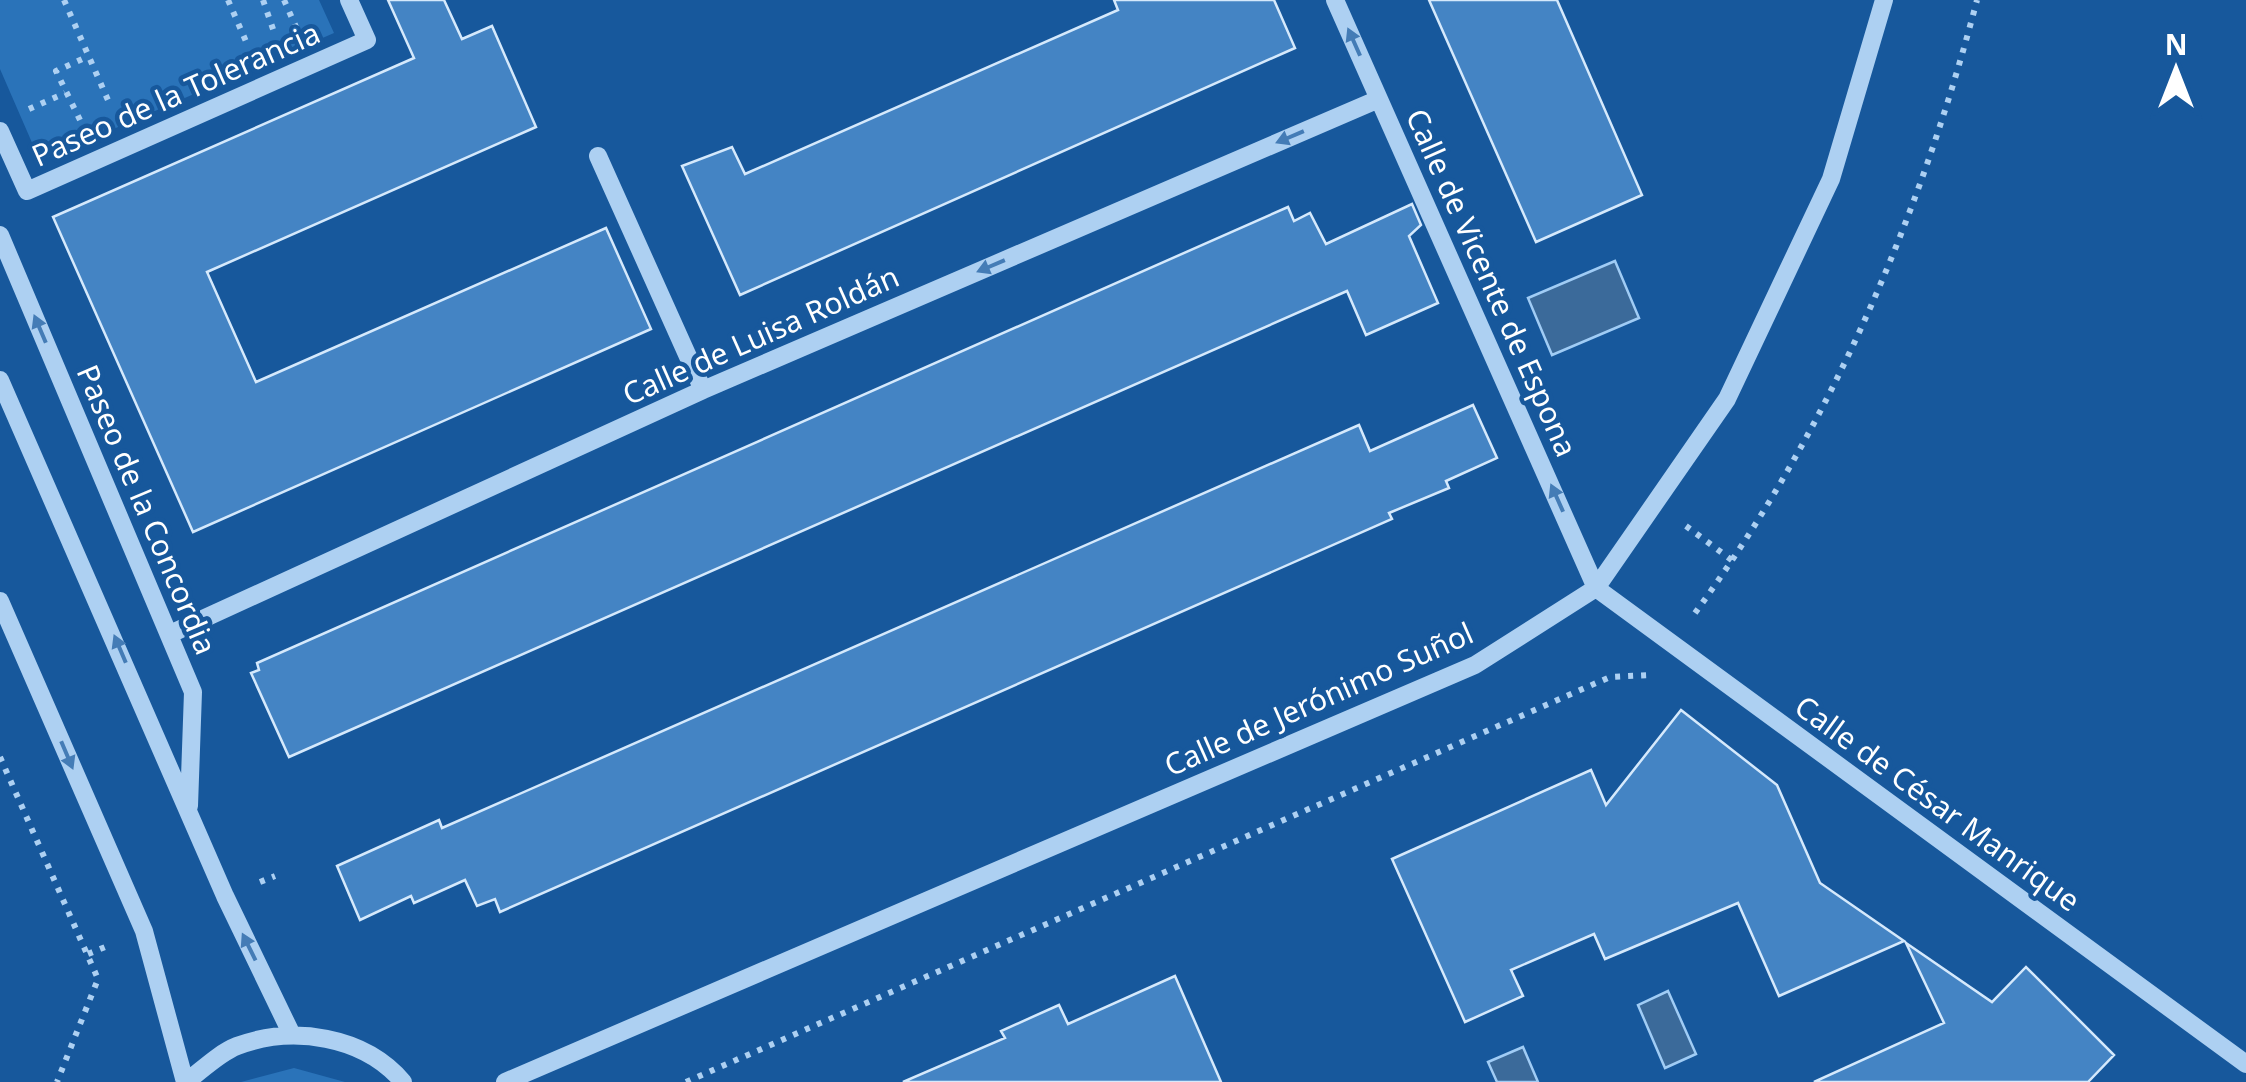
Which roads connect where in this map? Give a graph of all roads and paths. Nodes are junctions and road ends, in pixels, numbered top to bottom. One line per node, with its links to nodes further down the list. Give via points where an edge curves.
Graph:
1 (64, 0): 9 (path)
2 (228, 0): 7 (path)
3 (263, 0): 7 (path, via 278,34)
4 (349, 0): 13 (street, Paseo de la Tolerancia, via 367,40 28,191)
5 (1335, 0): 11 (street, Calle de Vicente de Espona, one-way to 5)
6 (1884, 0): 18 (street, Calle de Jerónimo Suñol, via 1830,180 1728,399)
7 (248, 46): 8 (path)
8 (231, 54)
9 (89, 56): 12 (path); 12 (path, via 56,71 65,93 78,121)
10 (128, 99): 12 (path)
11 (1379, 99): 17 (street, Calle de Luisa Roldán, one-way to 17); 18 (street, Calle de Vicente de Espona, one-way to 11)
12 (111, 107)
13 (0, 131)
14 (598, 156): 17 (street)
15 (0, 235): 20 (street, Paseo de la Concordia, one-way to 15)
16 (0, 380): 22 (street, Paseo de la Concordia, one-way to 16)
17 (702, 390): 20 (street, Calle de Luisa Roldán)
18 (1596, 588): 24 (street, Calle de César Manrique); 28 (street, Calle de Jerónimo Suñol, via 1475,665)
19 (0, 601): 26 (street, one-way to 26, via 144,931)
20 (170, 634): 22 (street, Paseo de la Concordia, via 193,692)
21 (0, 758): 25 (path, via 98,979)
22 (189, 816): 23 (street, Paseo de la Concordia, one-way to 22)
23 (292, 1034): 26 (street, via 235,1046); 27 (street, via 344,1042 388,1065)
24 (2246, 1064)
25 (58, 1082)
26 (185, 1082)
27 (402, 1082)
28 (505, 1082)

